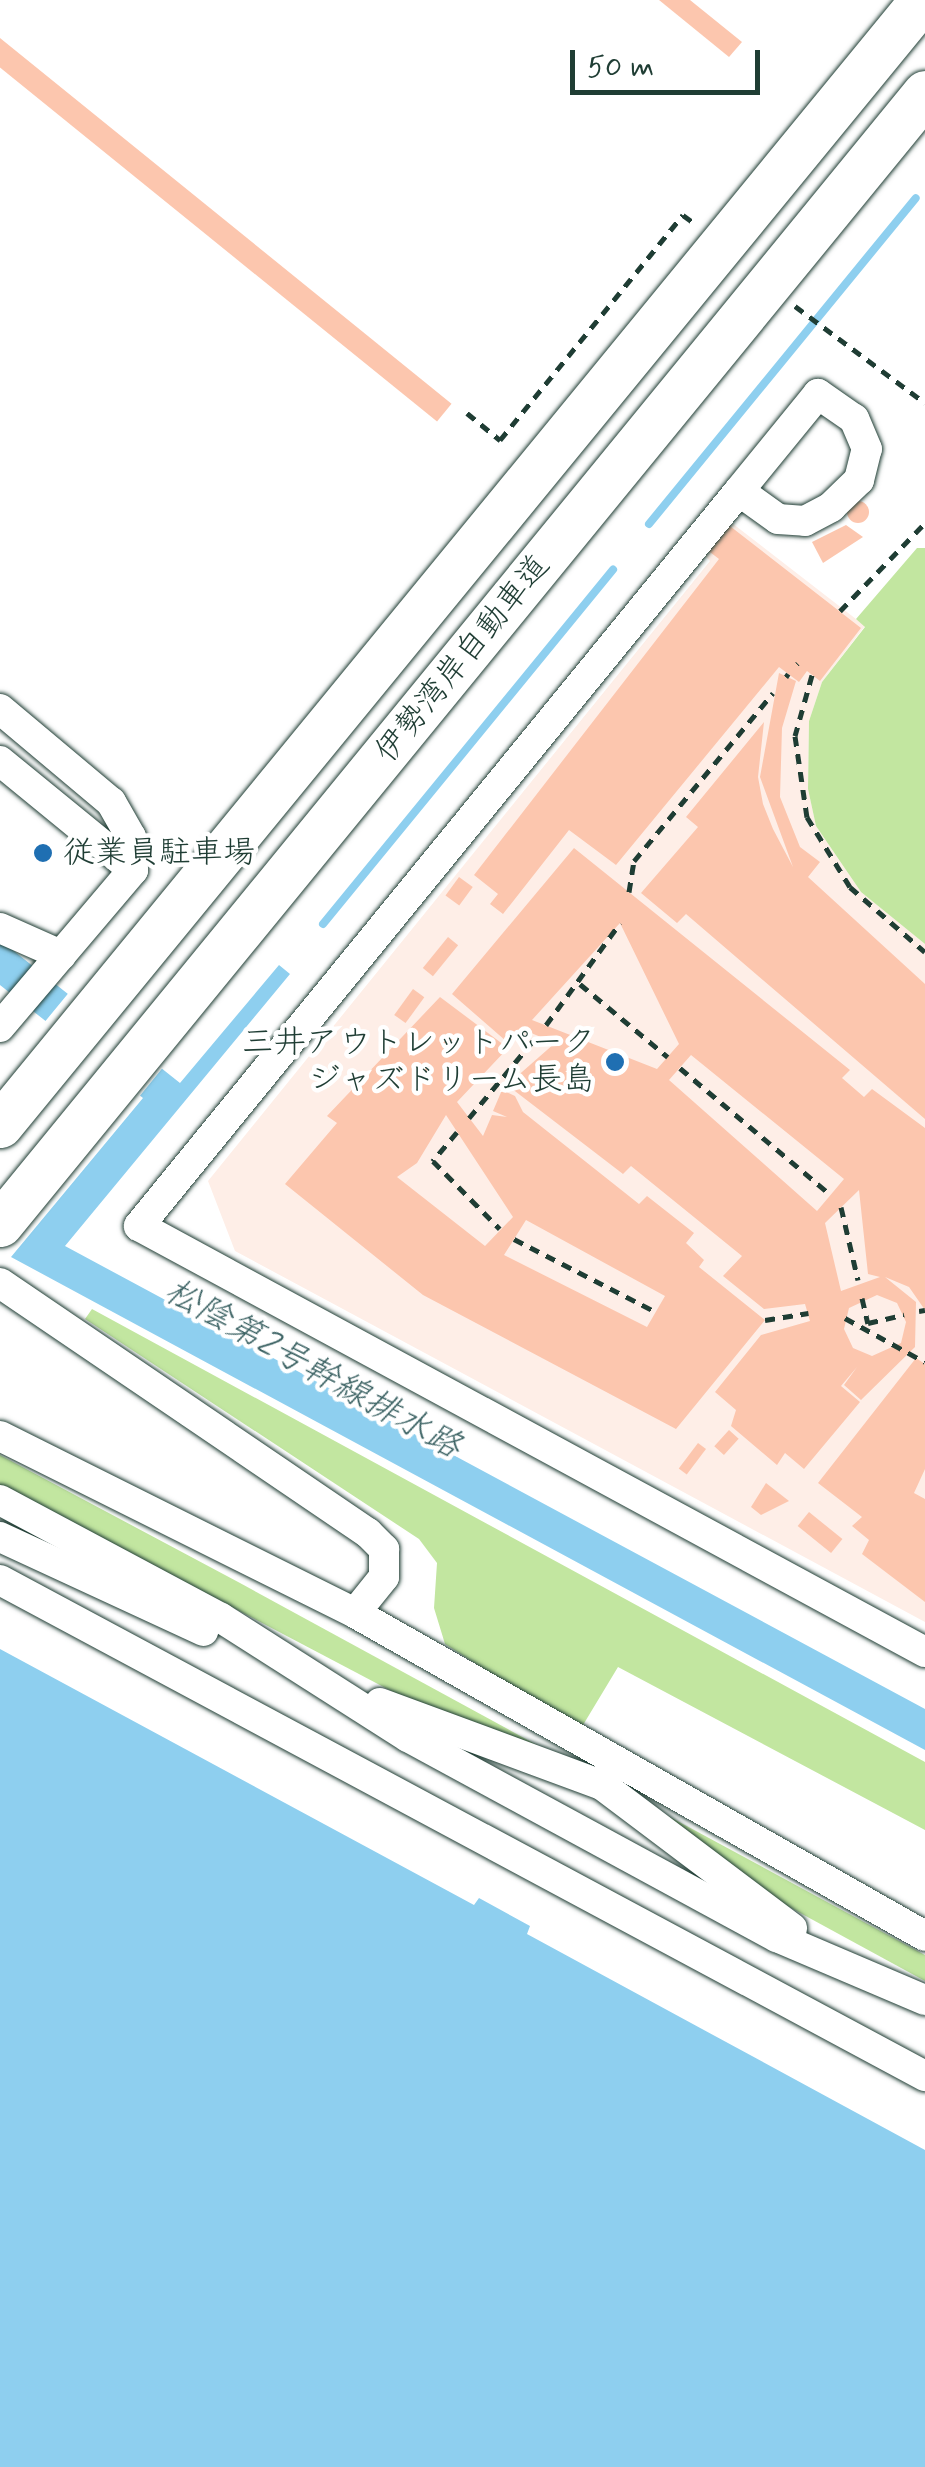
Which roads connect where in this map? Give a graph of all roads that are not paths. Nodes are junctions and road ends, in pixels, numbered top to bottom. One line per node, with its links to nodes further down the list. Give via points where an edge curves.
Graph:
1 (896, 0): 4 (highway, bridge)
2 (922, 0): 4 (highway, 伊勢湾岸自動車道, bridge)
3 (925, 93): 13 (highway, 伊勢湾岸自動車道, bridge)
4 (700, 272): 12 (highway, 伊勢湾岸自動車道, bridge)
5 (739, 491): 20 (street, via 139,1226)
6 (0, 710): 8 (street, via 111,802 131,836)
7 (0, 760): 8 (street)
8 (134, 870): 10 (street)
9 (0, 928): 10 (street)
10 (56, 961): 11 (street)
11 (8, 1018)
12 (0, 1124)
13 (0, 1224)
14 (0, 1283): 19 (street, via 368,1533 384,1549 384,1577)
15 (0, 1436): 19 (street)
16 (0, 1500): 21 (street)
17 (0, 1536): 21 (street)
18 (0, 1580): 27 (street)
19 (356, 1613): 22 (street)
20 (925, 1652)
21 (307, 1673): 22 (street); 24 (street, via 408,1737)
22 (608, 1774): 23 (street); 24 (street)
23 (925, 1936)
24 (840, 1963): 25 (street); 26 (street)
25 (925, 2000)
26 (925, 2022)
27 (925, 2076)

